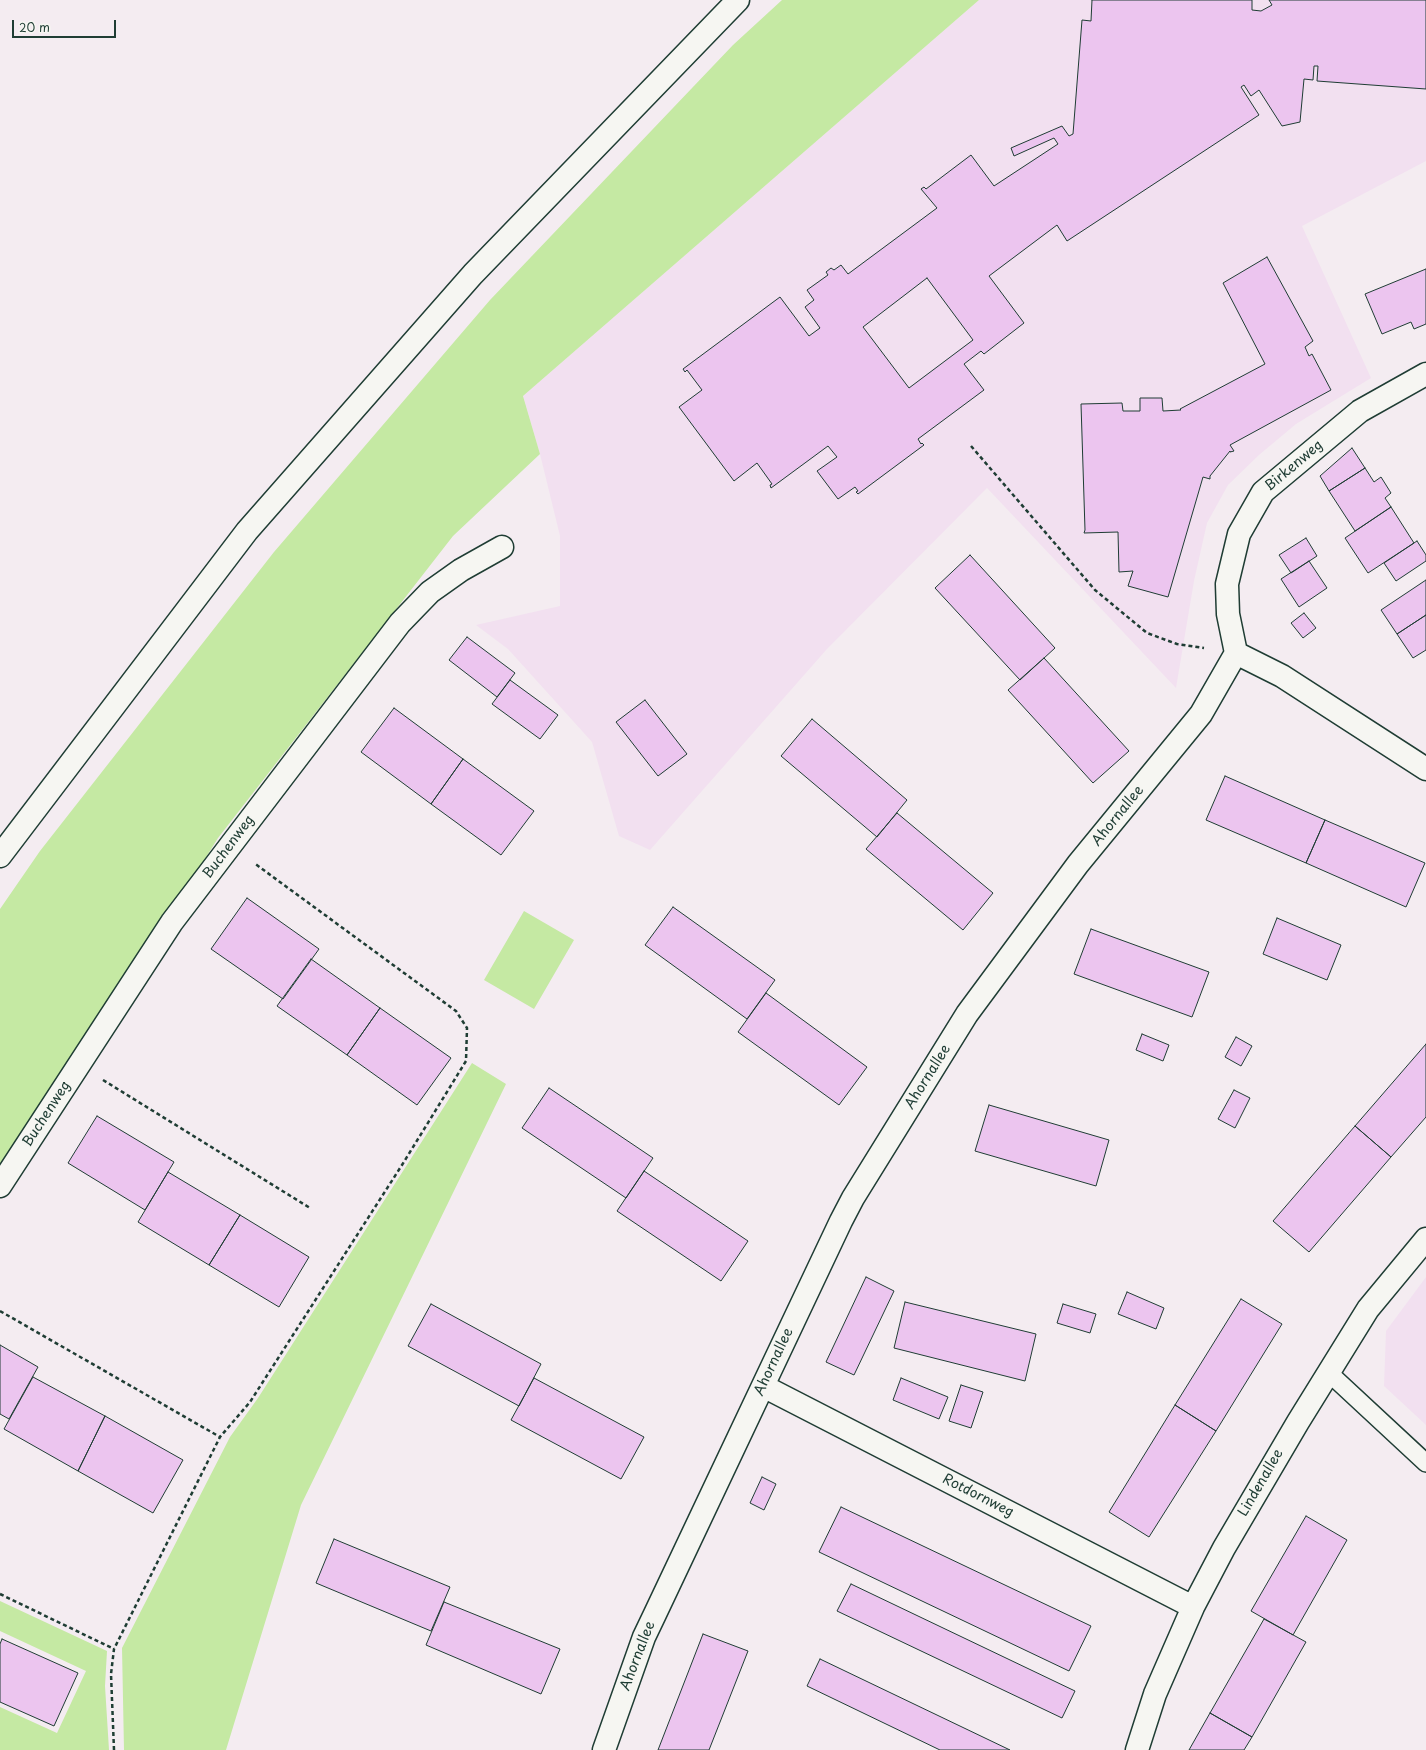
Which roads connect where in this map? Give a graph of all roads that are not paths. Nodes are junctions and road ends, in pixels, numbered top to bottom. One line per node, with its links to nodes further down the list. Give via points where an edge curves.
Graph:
1 (738, 0): 6 (street, via 473,274 247,531)
2 (1426, 374): 4 (street, Birkenweg, via 1360,411 1263,492 1239,534 1227,584 1228,614)
3 (502, 547): 7 (street, Buchenweg, via 461,570 430,592 400,623 172,922)
4 (1236, 653): 5 (street, via 1282,676); 10 (street, Ahornallee, via 1201,714 1078,864 967,1014 841,1221)
5 (1426, 769)
6 (0, 856)
7 (0, 1186)
8 (1426, 1239): 9 (street, Lindenallee, via 1368,1309)
9 (1328, 1372): 11 (lane); 12 (street, Lindenallee, via 1224,1548)
10 (763, 1386): 12 (street, Rotdornweg); 13 (street, Ahornallee, via 644,1637)
11 (1426, 1463)
12 (1194, 1607): 14 (street, Lindenallee, via 1155,1694)
13 (604, 1750)
14 (1136, 1750)

